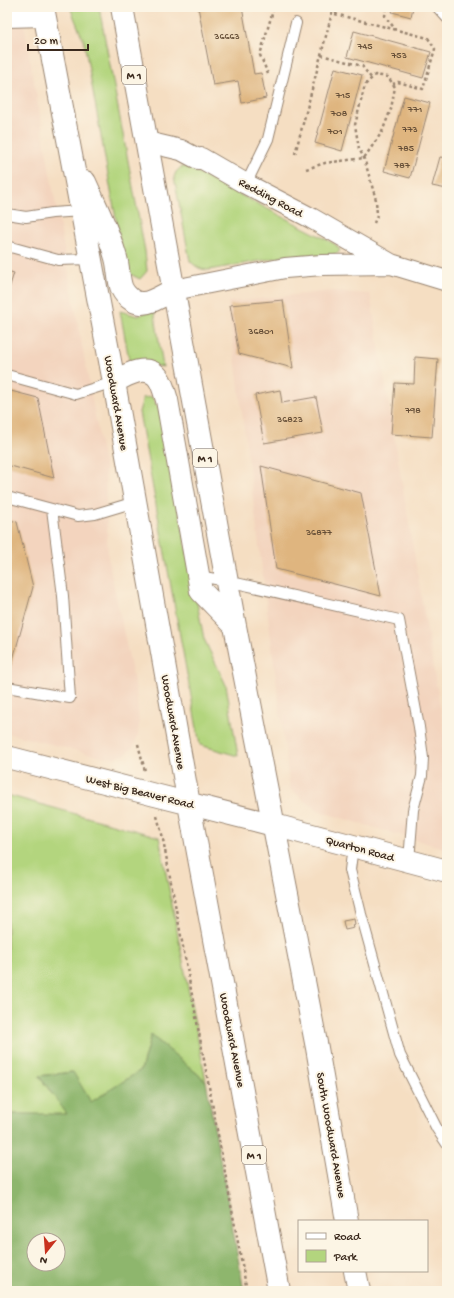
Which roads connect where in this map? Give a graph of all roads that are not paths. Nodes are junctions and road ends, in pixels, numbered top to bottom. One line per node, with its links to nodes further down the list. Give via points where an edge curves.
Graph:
1 (122, 7): 7 (main road, M 1)
2 (437, 7): 5 (lane)
3 (44, 12): 4 (street); 8 (main road, M 1)
4 (7, 17)
5 (447, 18)
6 (296, 23): 9 (lane, via 268,139)
7 (147, 142): 9 (street, Redding Road, via 182,150 198,159 201,158); 16 (main road, M 1)
8 (71, 152): 10 (main road, Woodward Avenue / M 1); 16 (main road, via 108,233 117,260 122,288 129,297 141,304 152,302)
9 (246, 184): 14 (street, Redding Road, via 312,218)
10 (82, 211): 11 (lane, via 26,217); 13 (main road, Woodward Avenue / M 1)
11 (7, 214)
12 (7, 246): 13 (lane, via 58,260)
13 (91, 259): 18 (main road, Woodward Avenue / M 1)
14 (391, 264): 15 (street, Redding Road); 16 (street, Redding Road, via 285,268)
15 (447, 281)
16 (174, 290): 23 (main road, M 1)
17 (7, 376): 18 (lane, via 76,394)
18 (114, 382): 20 (main road, Woodward Avenue / M 1); 22 (main road, via 134,372 145,371 159,379 167,400)
19 (7, 497): 21 (lane)
20 (135, 502): 21 (lane, via 78,516); 27 (main road, Woodward Avenue / M 1)
21 (52, 509): 25 (lane, via 63,596 70,698)
22 (198, 576): 23 (lane); 24 (main road, via 201,591)
23 (227, 581): 24 (main road, M 1); 30 (lane, via 400,620 424,758 413,810)
24 (235, 626): 28 (main road, M 1)
25 (7, 687)
26 (7, 757): 27 (main road, West Big Beaver Road)
27 (189, 804): 28 (main road, West Big Beaver Road); 35 (main road, Woodward Avenue / M 1)
28 (274, 825): 29 (main road, Quarton Road); 33 (main road, South Woodward Avenue / M 1)
29 (353, 846): 30 (main road, Quarton Road); 32 (lane, via 350,870 400,1055 436,1129)
30 (409, 861): 31 (main road, Quarton Road)
31 (447, 871)
32 (447, 1144)
33 (347, 1220)
34 (356, 1272): 36 (main road)
35 (280, 1291)
36 (359, 1291)

